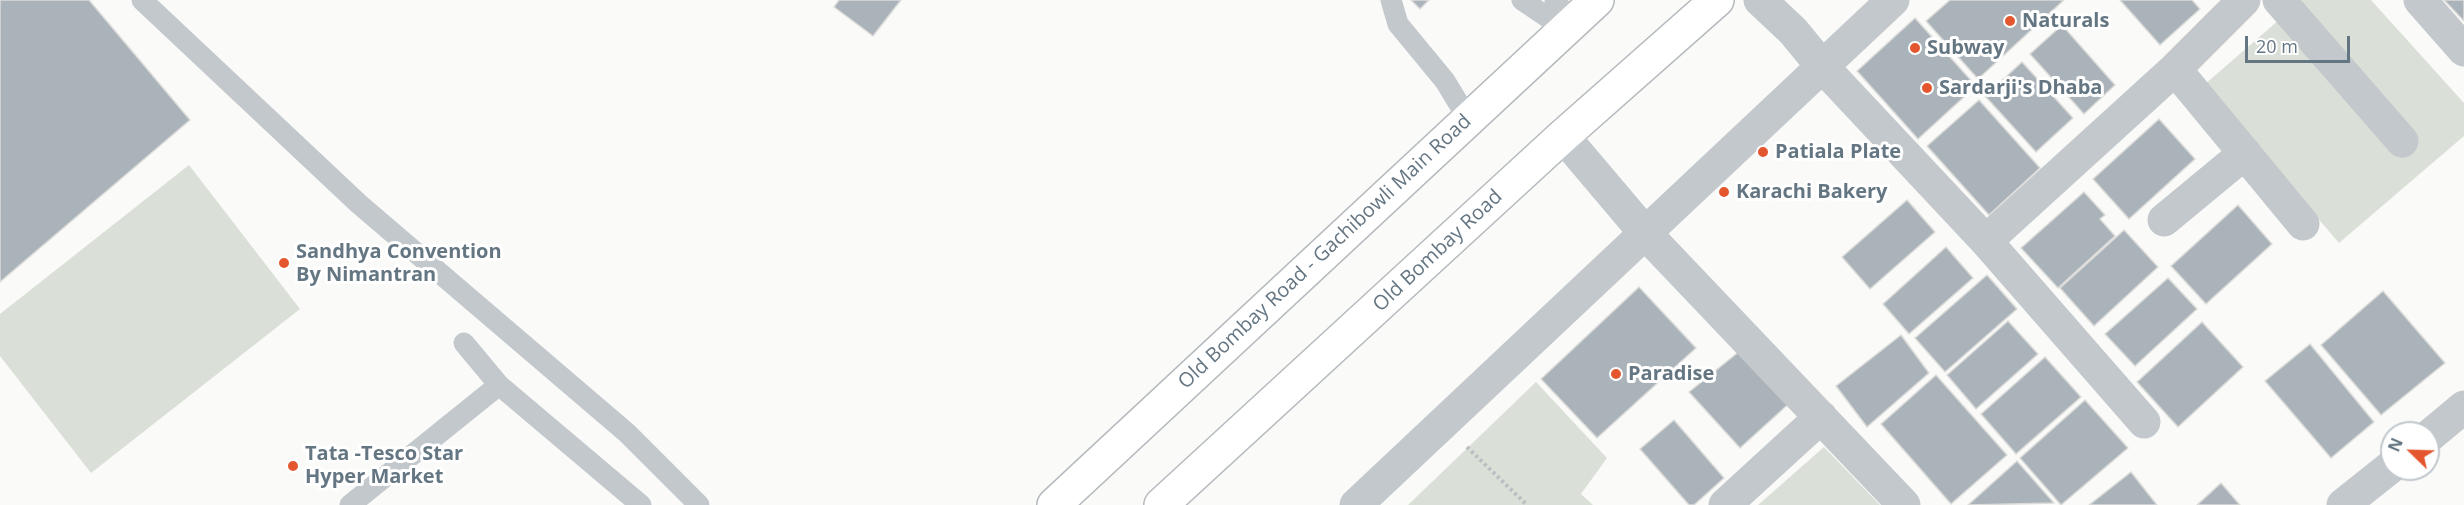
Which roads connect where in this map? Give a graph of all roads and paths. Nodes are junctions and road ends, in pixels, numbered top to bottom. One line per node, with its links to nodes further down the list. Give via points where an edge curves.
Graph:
1 (142, 0): 33 (lane, via 359,204 627,433)
2 (1391, 0): 15 (lane, via 1398,24 1445,81)
3 (1522, 0): 11 (lane)
4 (1598, 0): 11 (main road, Old Bombay Road - Gachibowli Main Road)
5 (1717, 0): 16 (main road, Old Bombay Road)
6 (1760, 0): 13 (street)
7 (1893, 0): 13 (street)
8 (2244, 0): 14 (street)
9 (2279, 0): 17 (street)
10 (2420, 0): 12 (street)
11 (1564, 17): 15 (main road, Old Bombay Road - Gachibowli Main Road)
12 (2464, 50)
13 (1821, 65): 21 (street); 22 (street)
14 (2175, 69): 18 (street); 22 (street)
15 (1468, 118): 34 (main road, Old Bombay Road - Gachibowli Main Road)
16 (1563, 136): 21 (street); 35 (main road, Old Bombay Road)
17 (2402, 141)
18 (2245, 153): 19 (street); 20 (street)
19 (2164, 220)
20 (2303, 224)
21 (1646, 234): 26 (street); 28 (street)
22 (1986, 241): 27 (street)
23 (464, 343): 24 (lane)
24 (500, 385): 31 (lane); 32 (lane)
25 (2464, 407): 29 (street)
26 (1821, 417): 38 (street); 39 (street)
27 (2144, 422)
28 (1443, 423): 36 (street); 37 (path)
29 (2440, 426)
30 (2380, 476): 40 (street)
31 (350, 505)
32 (641, 505)
33 (699, 505)
34 (1054, 505)
35 (1161, 505)
36 (1356, 505)
37 (1527, 505)
38 (1725, 505)
39 (1904, 505)
40 (2343, 505)

